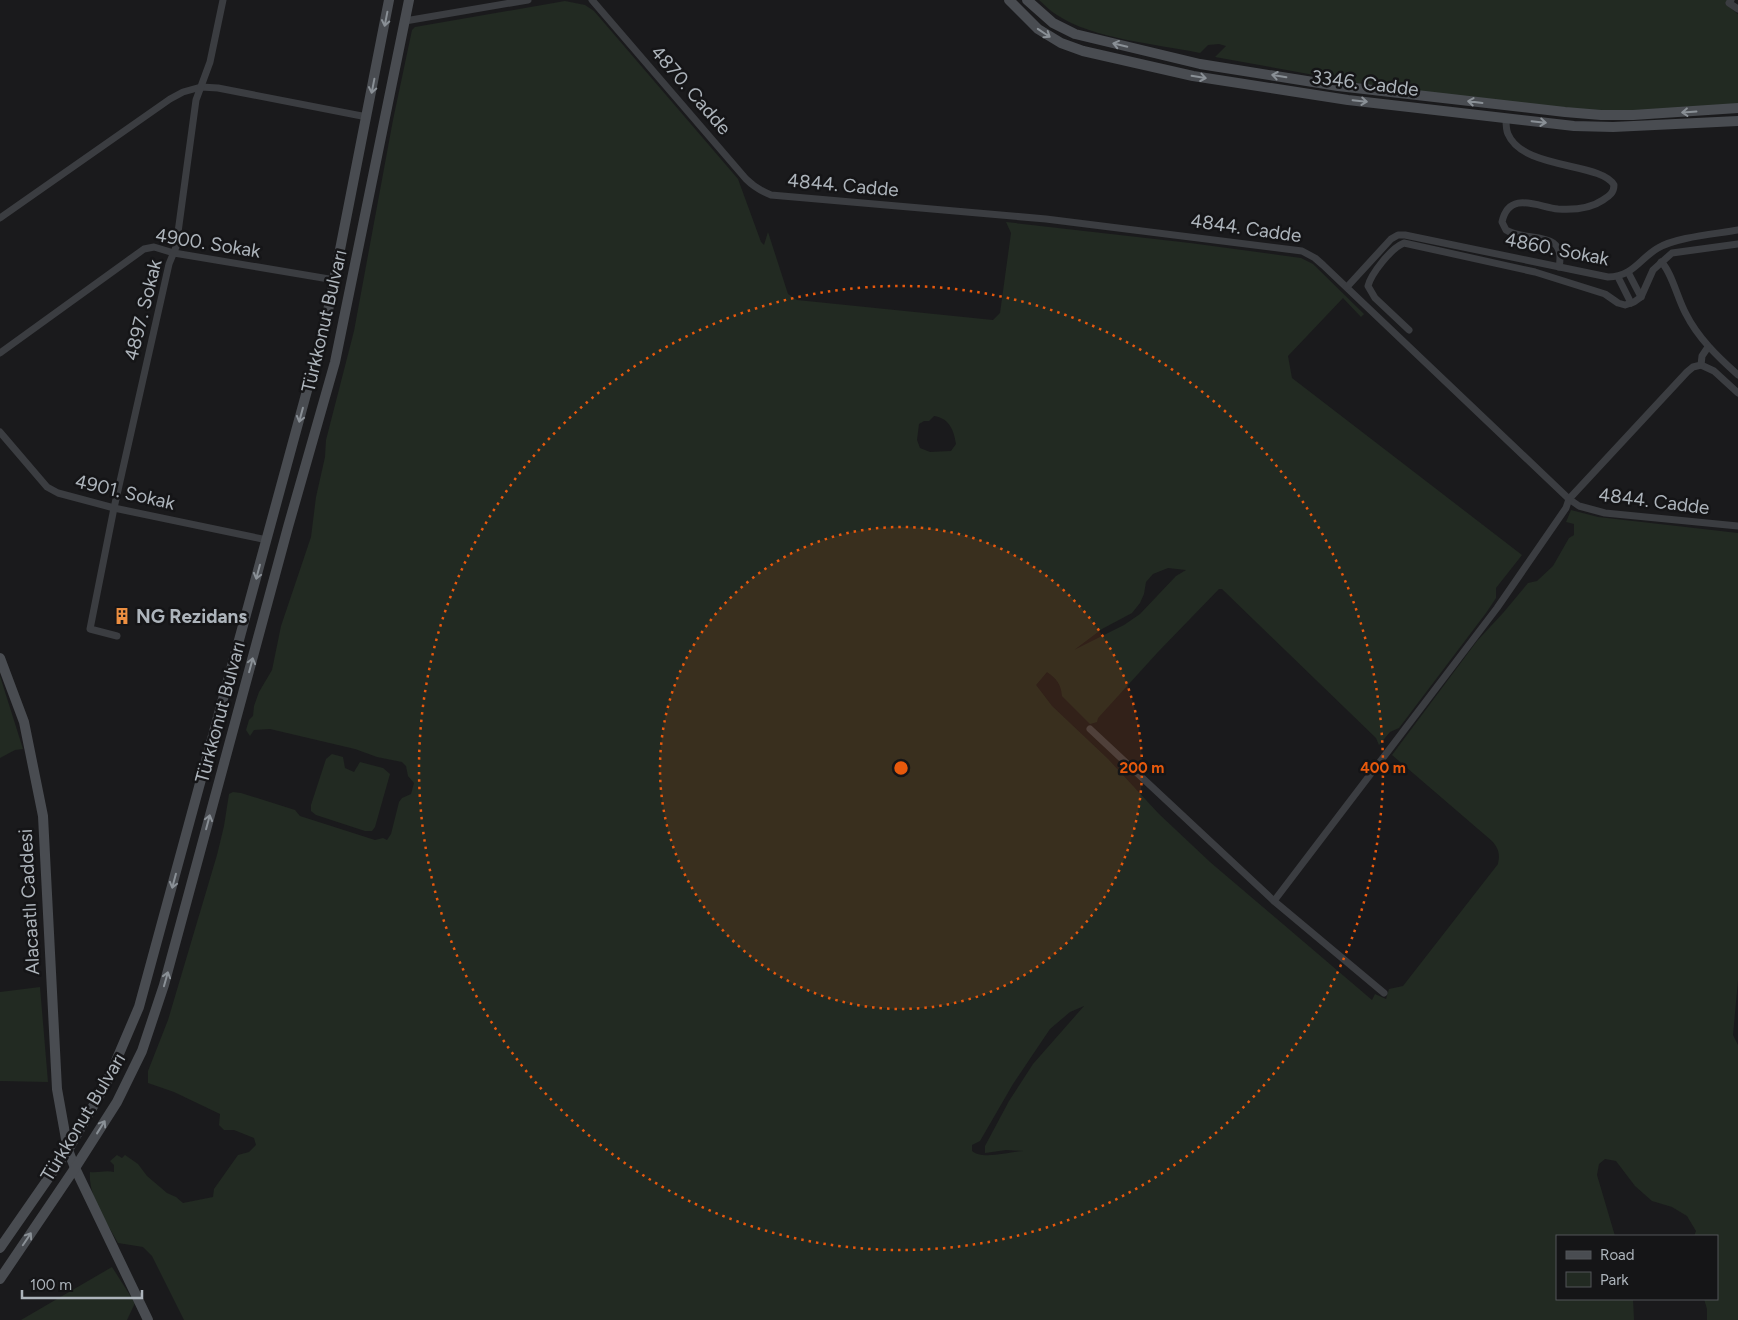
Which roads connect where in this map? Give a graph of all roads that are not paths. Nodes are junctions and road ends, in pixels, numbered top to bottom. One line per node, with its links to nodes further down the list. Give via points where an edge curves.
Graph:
1 (223, 0): 11 (street, 4897. Sokak, via 210,62)
2 (389, 0): 13 (street, Türkkonut Bulvarı, one-way to 13)
3 (409, 0): 10 (street, Türkkonut Bulvarı)
4 (528, 0): 10 (street)
5 (592, 0): 16 (street, 4870. Cadde, via 746,178 759,190)
6 (1008, 0): 14 (street, 3346. Cadde, one-way to 14, via 1043,33 1083,51 1193,76 1348,100)
7 (1027, 0): 12 (street, 3346. Cadde, one-way to 7, via 1601,115 1338,86 1200,64 1084,37 1053,23)
8 (1731, 0): 9 (street, via 1729,3)
9 (1738, 9)
10 (405, 21): 46 (street, Türkkonut Bulvarı, one-way to 10, via 130,1076 164,986 335,362)
11 (201, 87): 13 (street, via 239,91); 17 (street, via 170,99); 20 (street, 4897. Sokak, via 196,100)
12 (1738, 108)
13 (366, 117): 25 (street, Türkkonut Bulvarı)
14 (1506, 119): 15 (street, 3346. Cadde, one-way to 15, via 1613,127); 22 (street, via 1507,133 1525,151 1556,164 1600,174 1614,185 1606,198 1587,207 1556,209 1521,202 1506,212 1502,222 1506,230 1546,239 1556,245 1560,255)
15 (1738, 121)
16 (771, 195): 26 (street, 4844. Cadde, via 1046,218 1294,249 1315,258)
17 (0, 218)
18 (1738, 230): 23 (street, 4860. Sokak, via 1671,242 1657,248)
19 (1738, 244): 21 (street, via 1672,254)
20 (174, 253): 25 (street, 4900. Sokak); 31 (street, 4900. Sokak, via 154,247 144,249); 37 (street, 4897. Sokak)
21 (1661, 262): 27 (street, via 1653,270); 30 (street, via 1669,272 1686,316)
22 (1559, 267): 24 (street, 4860. Sokak); 26 (street, 4860. Sokak, via 1398,235 1391,238)
23 (1628, 272): 24 (street, 4860. Sokak); 27 (street)
24 (1618, 277): 28 (street)
25 (335, 280): 39 (street, Türkkonut Bulvarı, one-way to 39)
26 (1347, 287): 36 (street, 4844. Cadde)
27 (1641, 297): 28 (street)
28 (1631, 303): 29 (street, via 1618,303 1605,294 1535,272 1404,243 1396,246 1368,286 1375,298)
29 (1408, 330)
30 (1708, 347): 32 (street); 33 (street)
31 (0, 353)
32 (1701, 365): 34 (street, via 1714,371); 36 (street, via 1687,372)
33 (1738, 375)
34 (1738, 393)
35 (1, 436): 37 (street, 4901. Sokak, via 47,487)
36 (1570, 500): 38 (street, 4844. Cadde, via 1605,513); 43 (street, via 1497,608)
37 (114, 508): 39 (street, 4901. Sokak); 40 (street, 4897. Sokak, via 90,629)
38 (1738, 526)
39 (267, 540): 45 (street, Türkkonut Bulvarı, one-way to 45, via 138,1007 107,1082)
40 (117, 636)
41 (0, 658): 45 (street, Alacaatlı Caddesi, via 24,722 42,816 56,1074)
42 (1090, 729): 43 (street)
43 (1274, 901): 44 (street)
44 (1384, 993)
45 (68, 1150): 46 (street, Alacaatlı Caddesi); 47 (street, Türkkonut Bulvarı)
46 (75, 1168): 48 (street, Türkkonut Bulvarı, one-way to 46); 49 (street, Alacaatlı Caddesi)
47 (0, 1248)
48 (0, 1279)
49 (148, 1320)

